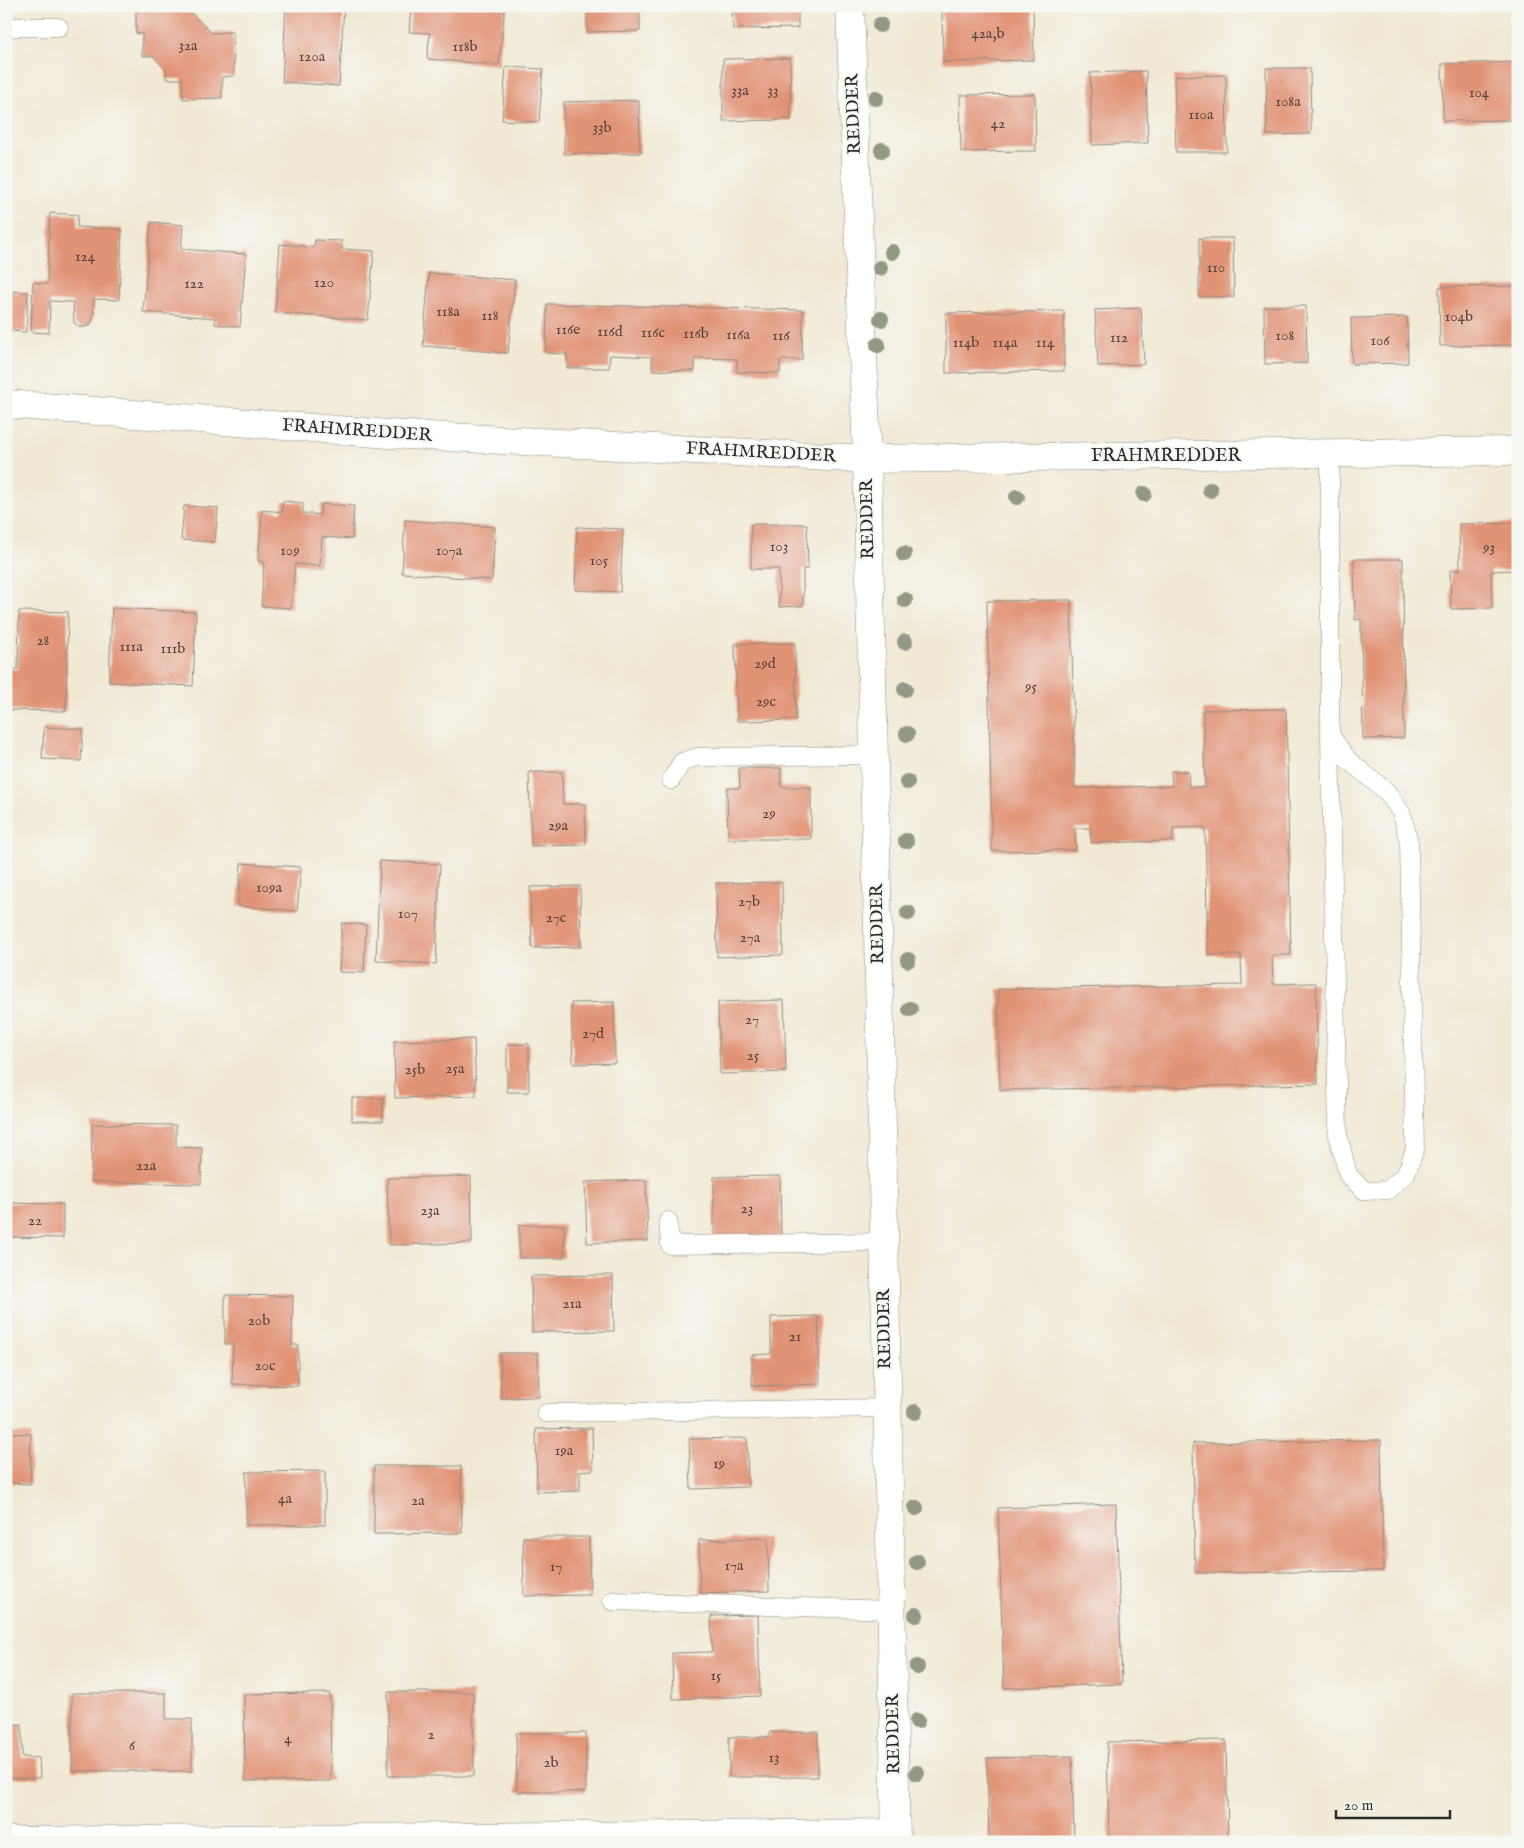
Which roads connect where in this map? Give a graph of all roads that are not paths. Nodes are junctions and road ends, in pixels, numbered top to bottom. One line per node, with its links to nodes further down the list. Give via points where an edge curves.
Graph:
1 (850, 6): 7 (street, REDDER)
2 (59, 27): 3 (lane)
3 (6, 28)
4 (6, 404): 7 (street, FRAHMREDDER, via 389,434)
5 (1518, 451): 6 (street, FRAHMREDDER)
6 (1330, 454): 7 (street, FRAHMREDDER); 8 (lane)
7 (867, 459): 9 (street, REDDER)
8 (1330, 735): 8 (lane, via 1338,1136 1348,1175 1366,1191 1388,1190 1406,1174 1415,1149 1408,842 1402,814 1386,792 1348,760)
9 (874, 755): 10 (lane, via 696,757 682,762); 12 (street, REDDER)
10 (671, 780)
11 (668, 1221): 12 (lane, via 670,1244)
12 (883, 1242): 13 (street, REDDER)
13 (887, 1408): 14 (lane); 16 (street, REDDER)
14 (546, 1414)
15 (612, 1601): 16 (lane)
16 (892, 1610): 17 (street, REDDER)
17 (896, 1838): 18 (street)
18 (6, 1841)

